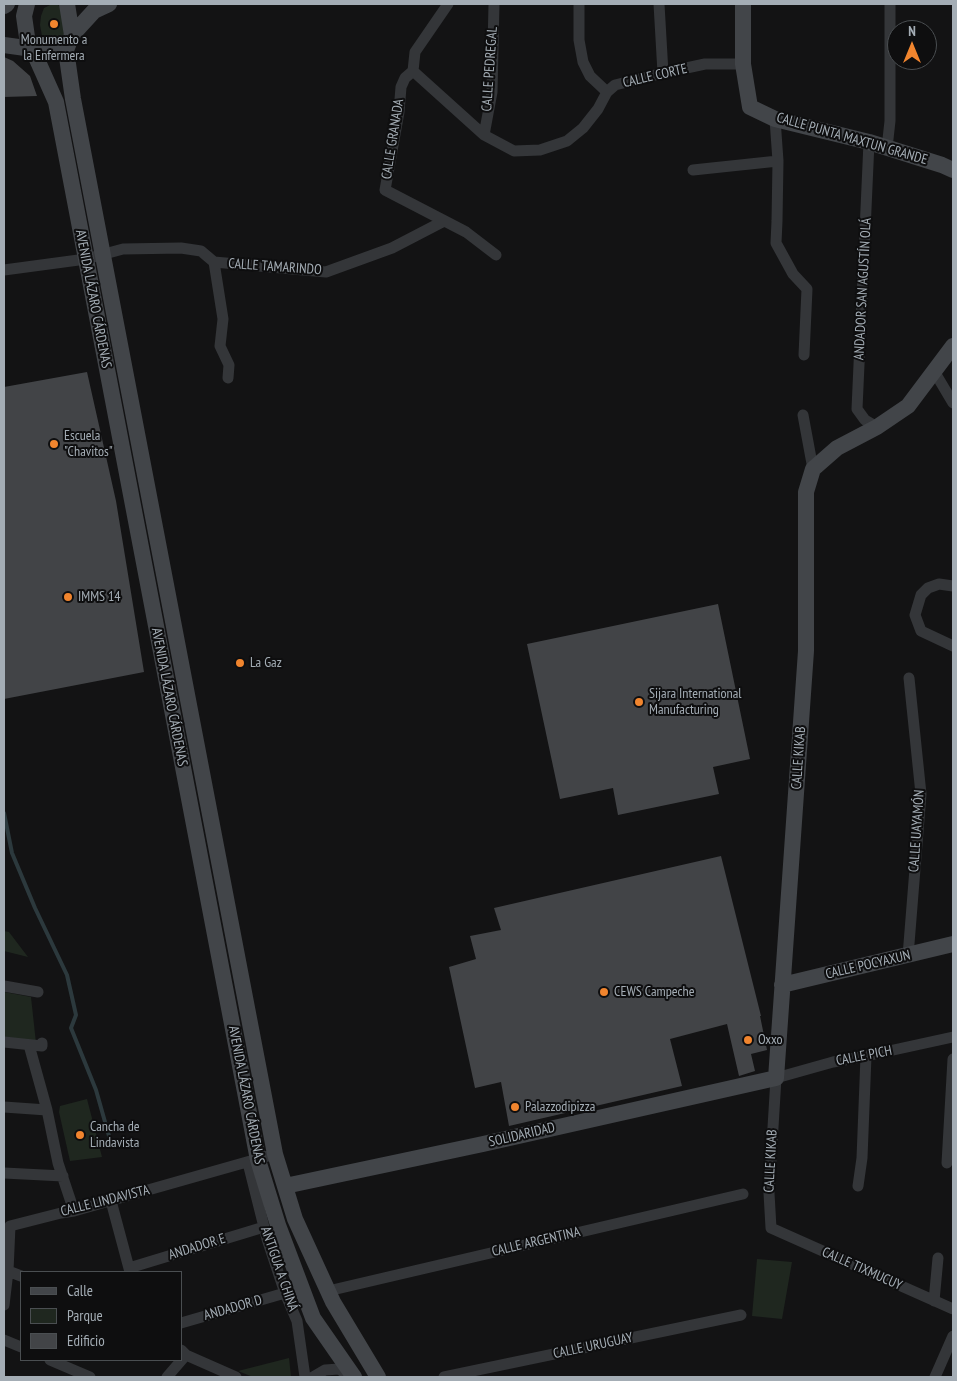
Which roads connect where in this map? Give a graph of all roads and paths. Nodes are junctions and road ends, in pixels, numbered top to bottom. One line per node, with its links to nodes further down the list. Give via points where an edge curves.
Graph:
1 (27, 4): 13 (main road, AVENIDA LÁZARO CÁRDENAS, via 24,16)
2 (108, 4): 10 (main road)
3 (448, 4): 15 (street, CALLE GRANADA, via 416,52)
4 (494, 4): 19 (street, CALLE PEDREGAL, via 492,92)
5 (579, 4): 17 (street, via 583,62 590,76)
6 (659, 4): 16 (street)
7 (743, 4): 14 (main road)
8 (890, 4): 21 (street)
9 (67, 6): 10 (main road); 11 (main road, AVENIDA LÁZARO CÁRDENAS)
10 (94, 11): 11 (main road)
11 (69, 43): 13 (main road, via 54,52); 26 (main road, AVENIDA LÁZARO CÁRDENAS, via 73,99)
12 (4, 45): 13 (main road)
13 (32, 48): 28 (main road, AVENIDA LÁZARO CÁRDENAS, via 56,102)
14 (743, 64): 16 (street, CALLE CORTE, via 704,64); 18 (main road, CALLE PUNTA MAXTUN GRANDE, via 750,107)
15 (413, 71): 19 (street, CALLE CORTE); 25 (street, CALLE GRANADA, via 401,87 385,190)
16 (662, 73): 17 (street, CALLE CORTE, via 615,85)
17 (607, 92): 19 (street, CALLE CORTE, via 583,128 567,141 540,150 514,151)
18 (774, 119): 20 (main road, CALLE PUNTA MAXTUN GRANDE); 22 (street)
19 (484, 135)
20 (869, 142): 21 (main road, CALLE PUNTA MAXTUN GRANDE); 38 (street, ANDADOR SAN AGUSTÍN OLÁ, via 857,409 865,420)
21 (887, 148): 24 (main road, CALLE PUNTA MAXTUN GRANDE)
22 (778, 161): 23 (street); 32 (street, via 776,243 793,274 807,289)
23 (693, 170)
24 (953, 170)
25 (444, 221): 27 (street, CALLE GRANADA, via 466,232); 29 (street, CALLE TAMARINDO, via 392,248 326,272)
26 (103, 255): 28 (street, CALLE TAMARINDO); 29 (street, CALLE TAMARINDO, via 123,249 181,248 201,251); 40 (main road, AVENIDA LÁZARO CÁRDENAS)
27 (496, 255)
28 (86, 259): 30 (street, CALLE TAMARINDO); 41 (main road, AVENIDA LÁZARO CÁRDENAS)
29 (214, 262): 35 (street, CALLE TAMARINDO, via 223,319 220,346 229,364)
30 (4, 270)
31 (953, 346): 34 (main road)
32 (804, 355)
33 (953, 357): 34 (street)
34 (936, 369): 36 (street); 38 (main road, via 908,406)
35 (228, 378)
36 (953, 403)
37 (803, 415): 39 (street)
38 (877, 427): 39 (main road, via 837,448)
39 (813, 469): 49 (main road, CALLE KIKAB, via 806,492 806,651)
40 (154, 524): 41 (main road); 43 (main road, AVENIDA LÁZARO CÁRDENAS)
41 (137, 527): 44 (main road, AVENIDA LÁZARO CÁRDENAS)
42 (953, 586): 45 (street, via 939,584 928,588 921,595 915,615 921,631)
43 (173, 621): 44 (main road); 61 (main road, AVENIDA LÁZARO CÁRDENAS)
44 (155, 625): 62 (main road, AVENIDA LÁZARO CÁRDENAS)
45 (953, 646)
46 (909, 678): 48 (street, CALLE UAYAMÓN, via 921,794)
47 (953, 944): 48 (main road, CALLE POCYAXUN)
48 (908, 956): 49 (main road, CALLE POCYAXUN)
49 (782, 985): 58 (main road, CALLE KIKAB)
50 (4, 986): 51 (street)
51 (38, 992)
52 (953, 1037): 56 (street, CALLE PICH)
53 (4, 1042): 55 (street)
54 (42, 1043): 55 (street, via 42,1046)
55 (29, 1044): 60 (street)
56 (866, 1056): 58 (street, CALLE PICH); 67 (street)
57 (953, 1060): 63 (street)
58 (776, 1078): 66 (main road, SOLIDARIDAD); 73 (street, CALLE KIKAB, via 769,1193)
59 (4, 1107): 60 (street)
60 (47, 1110): 65 (street)
61 (275, 1154): 62 (street, CALLE LINDAVISTA); 66 (main road, AVENIDA LÁZARO CÁRDENAS)
62 (253, 1161): 68 (main road, AVENIDA LÁZARO CÁRDENAS); 70 (street, CALLE LINDAVISTA); 72 (street, ANTIGUA A CHINÁ)
63 (947, 1164)
64 (4, 1172): 65 (street)
65 (62, 1176): 71 (street)
66 (285, 1186): 68 (street, SOLIDARIDAD); 79 (main road, AVENIDA LÁZARO CÁRDENAS, via 295,1219)
67 (858, 1186)
68 (267, 1191): 86 (main road, AVENIDA LÁZARO CÁRDENAS)
69 (743, 1194): 79 (street, CALLE ARGENTINA)
70 (111, 1201): 71 (street, CALLE LINDAVISTA); 76 (street)
71 (74, 1211): 74 (street, CALLE LINDAVISTA, via 10,1226)
72 (264, 1227): 76 (street, ANDADOR E); 80 (street, ANTIGUA A CHINÁ)
73 (771, 1228): 82 (street, CALLE TIXMUCUY)
74 (7, 1232): 77 (street, CALLE LINDAVISTA)
75 (938, 1258): 82 (street)
76 (130, 1270)
77 (8, 1271): 78 (street); 81 (street, CALLE LINDAVISTA)
78 (20, 1276)
79 (328, 1291): 101 (main road, AVENIDA LÁZARO CÁRDENAS)
80 (285, 1292): 87 (street, ANDADOR D); 88 (street, ANTIGUA A CHINÁ)
81 (4, 1300): 83 (street, CALLE LINDAVISTA)
82 (934, 1301): 84 (street, CALLE TIXMUCUY)
83 (4, 1305)
84 (953, 1309)
85 (741, 1315): 102 (street, CALLE URUGUAY)
86 (313, 1318): 88 (street); 100 (main road, AVENIDA LÁZARO CÁRDENAS)
87 (182, 1323)
88 (298, 1328): 98 (street, ANTIGUA A CHINÁ)
89 (953, 1336): 103 (street)
90 (4, 1340): 91 (street)
91 (20, 1347)
92 (184, 1353): 97 (street)
93 (52, 1361): 95 (street)
94 (178, 1361): 96 (street)
95 (90, 1377)
96 (167, 1377)
97 (236, 1377)
98 (305, 1377)
99 (313, 1377): 100 (street, via 325,1370 339,1369)
100 (353, 1377)
101 (378, 1377)
102 (444, 1377)
103 (935, 1377)

